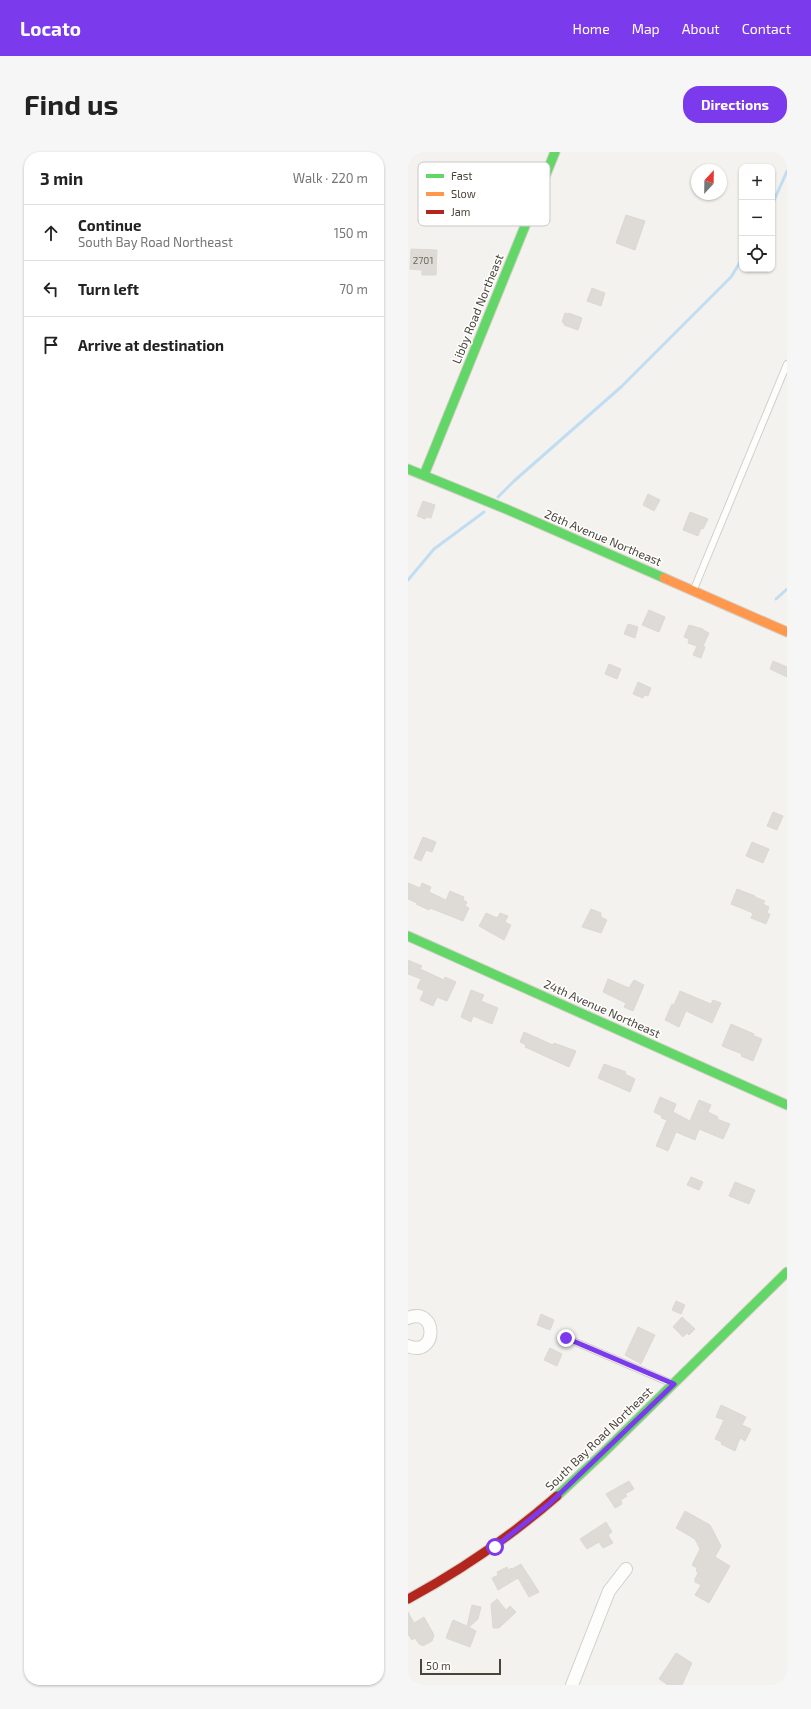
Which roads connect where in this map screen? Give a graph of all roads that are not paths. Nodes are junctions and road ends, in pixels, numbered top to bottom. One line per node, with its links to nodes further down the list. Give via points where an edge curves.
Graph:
1 (555, 152): 2 (street, Libby Road Northeast)
2 (550, 164)
3 (525, 226): 6 (street, Libby Road Northeast)
4 (787, 364): 7 (lane)
5 (408, 469): 6 (street, 26th Avenue Northeast)
6 (424, 475): 7 (street, 26th Avenue Northeast)
7 (693, 591): 8 (street, 26th Avenue Northeast)
8 (787, 632)
9 (408, 936): 10 (street, 24th Avenue Northeast)
10 (787, 1105)
11 (787, 1272): 15 (street, South Bay Road Northeast)
12 (408, 1318): 14 (street, via 422,1318 427,1321 431,1331 424,1345 415,1348)
13 (566, 1338): 15 (lane)
14 (408, 1346)
15 (674, 1384): 17 (street, South Bay Road Northeast, via 575,1480 522,1526 468,1565)
16 (626, 1569): 18 (street, via 609,1591)
17 (408, 1599)
18 (572, 1685)

